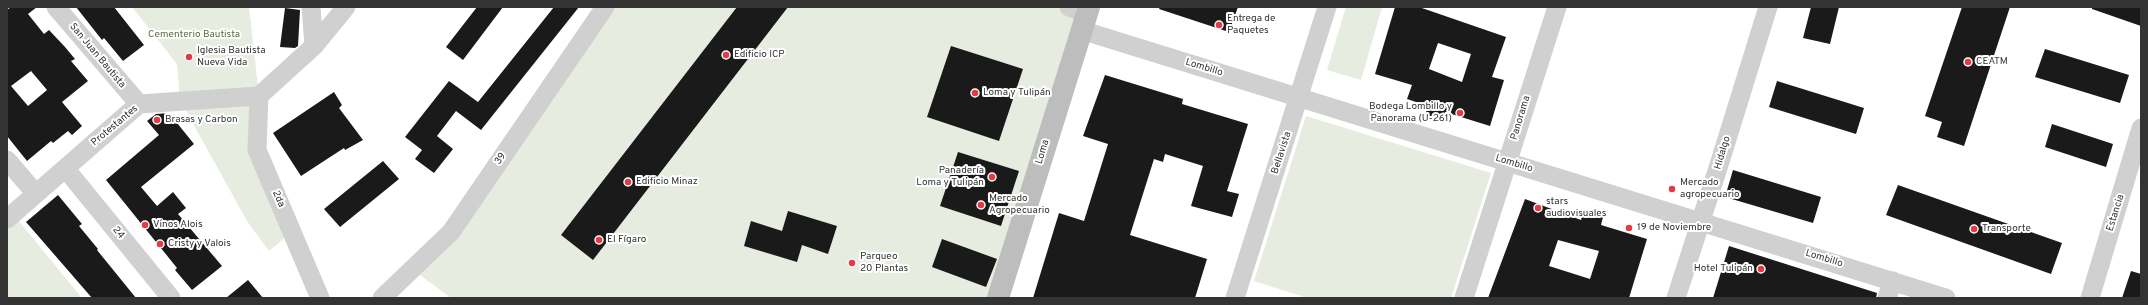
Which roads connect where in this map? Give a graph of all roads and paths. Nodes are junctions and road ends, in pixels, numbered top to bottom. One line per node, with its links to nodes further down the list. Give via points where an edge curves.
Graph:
1 (56, 7): 12 (street, San Juan Bautista)
2 (311, 7): 9 (street)
3 (346, 7): 9 (street)
4 (605, 7): 23 (street, 39, via 451,232)
5 (1327, 7): 11 (street, Bellavista)
6 (1557, 7): 15 (street, Panorama)
7 (1768, 7): 19 (street, Hidalgo)
8 (1082, 14): 11 (street, Lombillo); 24 (street, Loma)
9 (314, 46): 10 (street)
10 (259, 96): 12 (street, Protestantes); 22 (street, 2da, via 257,150)
11 (1300, 97): 15 (street, Lombillo); 25 (street, Bellavista)
12 (139, 104): 16 (street, Protestantes)
13 (2141, 128): 29 (street, Estancia)
14 (7, 160): 17 (street)
15 (1507, 162): 19 (street, Lombillo); 26 (street, Panorama)
16 (65, 168): 17 (street, Protestantes); 21 (street, 24)
17 (36, 194): 18 (street, Protestantes)
18 (7, 219)
19 (1700, 221): 20 (street, Lombillo); 27 (street, Hidalgo)
20 (1890, 289): 28 (street, Lombillo)
21 (171, 298)
22 (320, 298)
23 (382, 298)
24 (998, 298)
25 (1235, 298)
26 (1464, 298)
27 (1676, 298)
28 (1946, 298)
29 (2090, 298)

